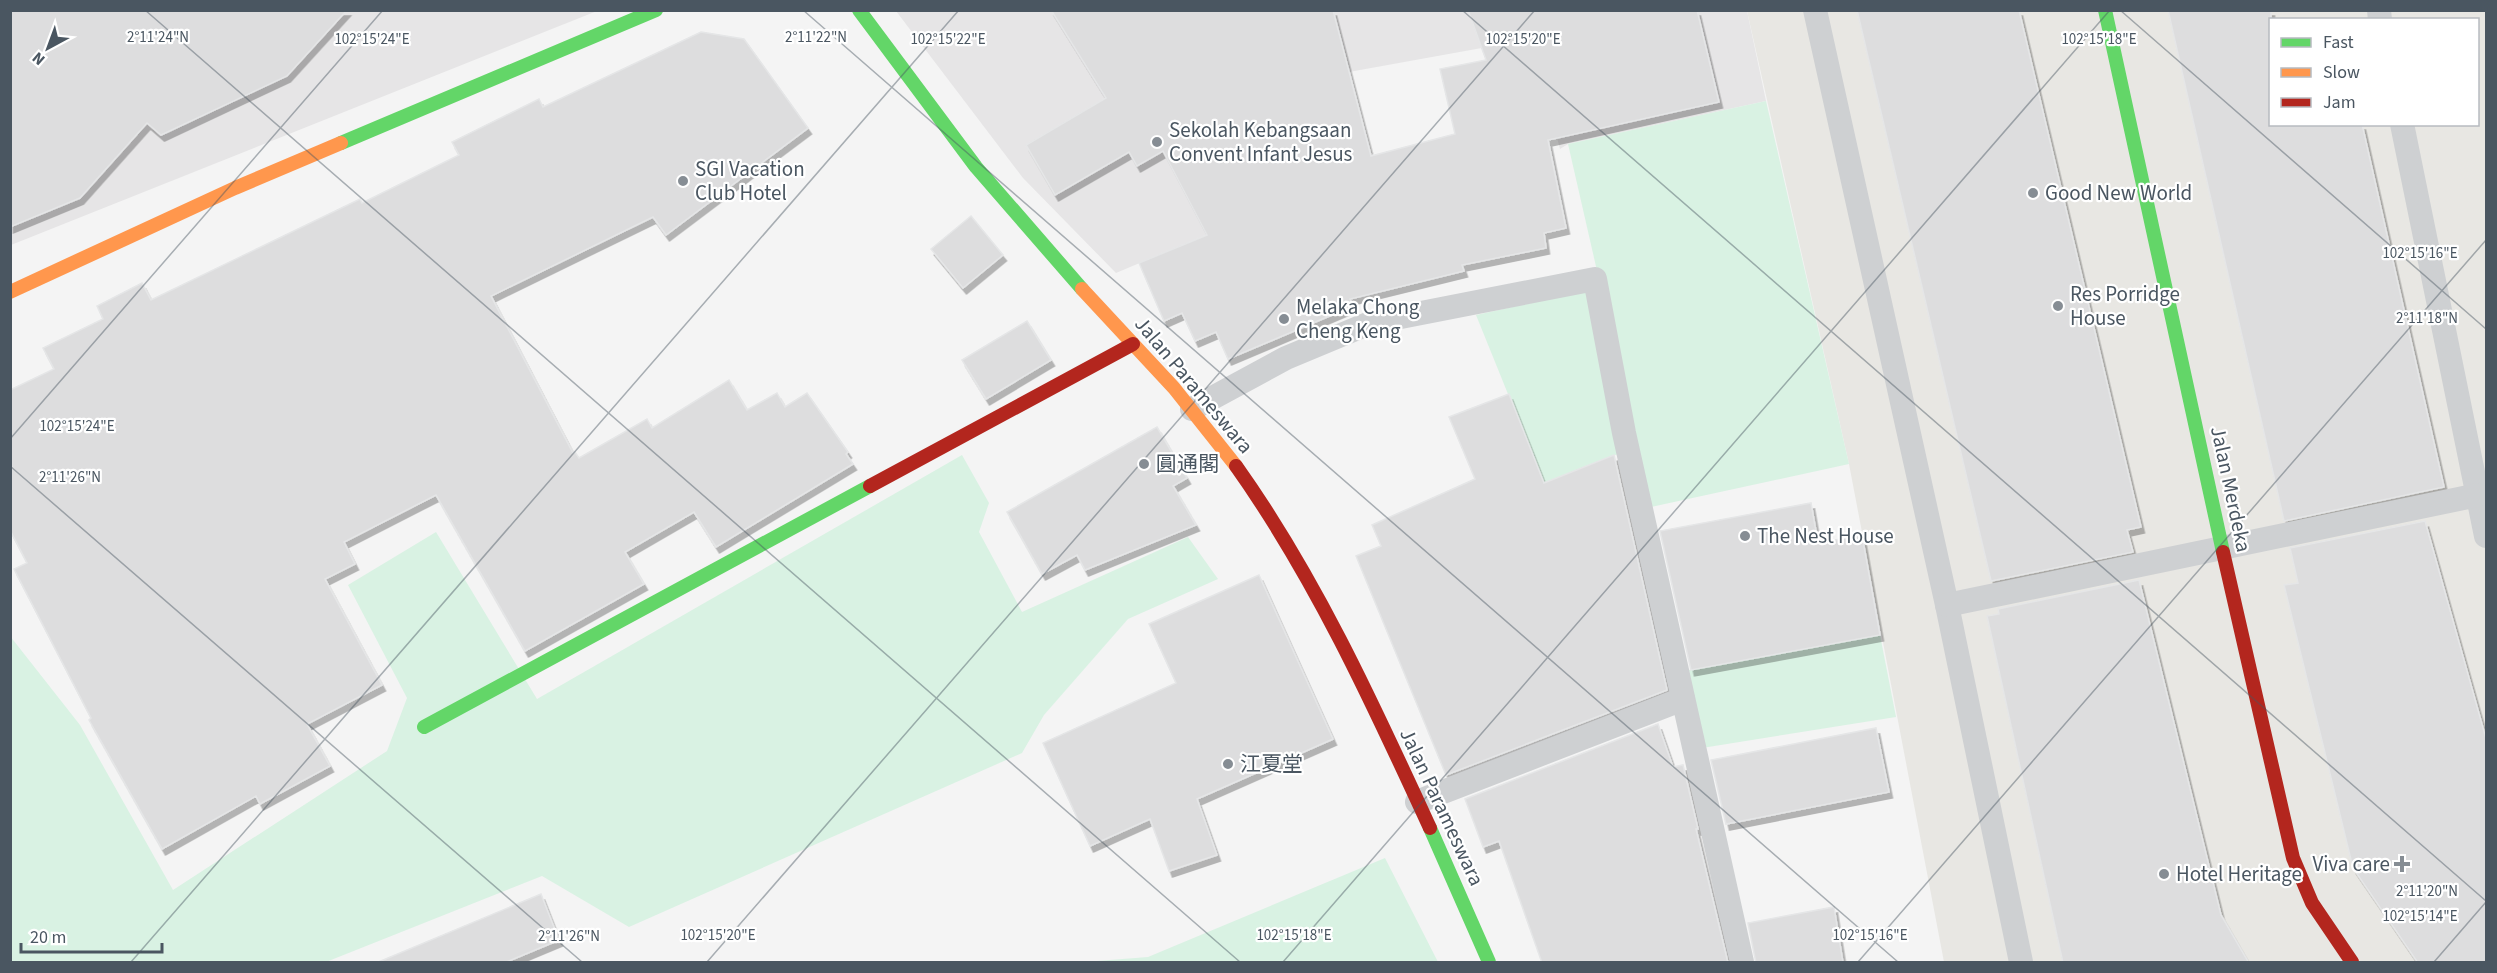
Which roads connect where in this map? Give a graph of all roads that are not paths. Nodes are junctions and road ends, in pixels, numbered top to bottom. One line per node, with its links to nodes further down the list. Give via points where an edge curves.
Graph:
1 (656, 10): 6 (main road, via 235,188)
2 (859, 10): 7 (main road, Jalan Parameswara, via 999,194)
3 (1815, 10): 12 (lane)
4 (2105, 10): 11 (main road, Jalan Merdeka)
5 (2402, 126): 9 (lane)
6 (10, 292)
7 (1132, 344): 8 (main road, Jalan Parameswara); 14 (main road)
8 (1192, 409): 13 (lane, via 1286,358 1370,323 1595,279 1624,434); 15 (main road, Jalan Parameswara, via 1241,473 1321,605)
9 (2478, 495): 10 (lane); 11 (lane)
10 (2487, 536)
11 (2222, 548): 12 (lane); 19 (main road, Jalan Merdeka, via 2293,858 2312,903)
12 (1947, 605): 18 (lane)
13 (1683, 699): 15 (lane); 17 (lane)
14 (424, 727)
15 (1417, 802): 16 (main road, Jalan Parameswara)
16 (1489, 963)
17 (1742, 963)
18 (2021, 963)
19 (2352, 963)

